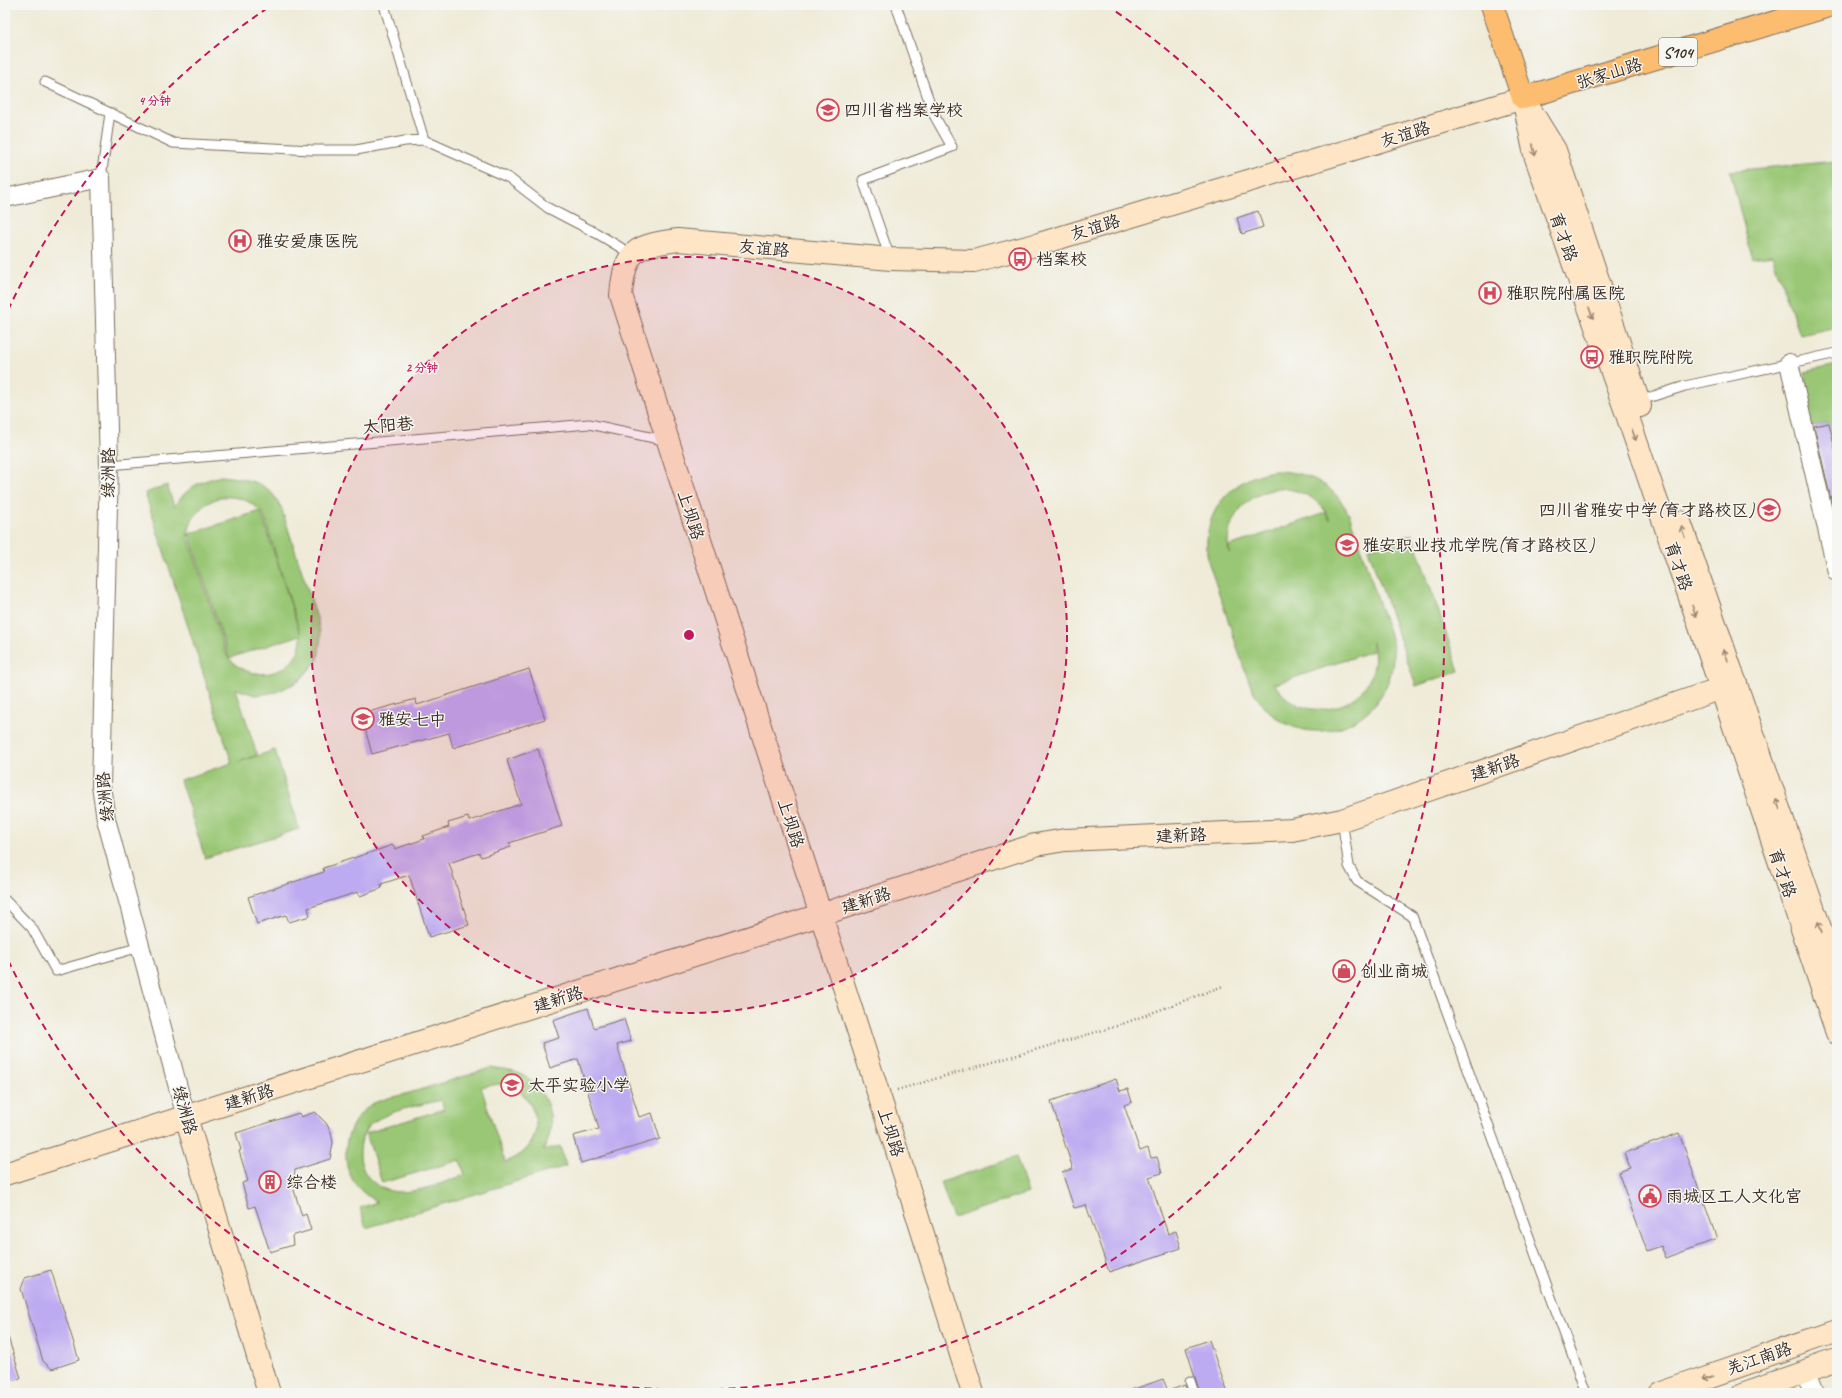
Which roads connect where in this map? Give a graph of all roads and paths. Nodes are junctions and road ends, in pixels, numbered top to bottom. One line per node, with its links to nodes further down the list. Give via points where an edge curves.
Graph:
1 (384, 5): 8 (lane)
2 (896, 5): 12 (lane, via 934,115 952,147 863,180)
3 (1492, 5): 6 (main road, 育才路)
4 (1832, 5): 6 (main road, 张家山路 / S104)
5 (45, 82): 7 (lane)
6 (1523, 98): 12 (street, 友谊路, via 1047,242 974,261); 15 (street, 育才路, via 1555,150)
7 (110, 113): 8 (lane, via 173,143 356,150); 9 (lane)
8 (424, 140): 11 (lane, via 509,178 548,208)
9 (100, 178): 10 (street); 17 (street, 绿洲路)
10 (5, 198)
11 (633, 255): 12 (street, 友谊路, via 639,248 649,244 678,240); 16 (street, 上坝路, via 623,273 621,295)
12 (891, 259)
13 (1837, 353): 14 (lane)
14 (1789, 363): 15 (lane, via 1685,386); 18 (street)
15 (1631, 404): 19 (street, 育才路)
16 (668, 441): 17 (lane, 太阳巷, via 590,424); 22 (street, 上坝路)
17 (109, 465): 23 (street, 绿洲路, via 102,786 106,819)
18 (1837, 572)
19 (1729, 686): 20 (street, 建新路); 24 (street, 育才路, one-way to 19); 26 (street, 育才路)
20 (1342, 820): 22 (street, 建新路, via 1292,830 1065,840 1035,845); 37 (lane, via 1349,866 1357,881 1412,916)
21 (5, 900): 23 (lane, via 32,928 56,971)
22 (820, 915): 27 (street, 上坝路); 28 (street, 建新路)
23 (140, 947): 28 (street, 绿洲路)
24 (1837, 977)
25 (1223, 986): 27 (path, via 1117,1026)
26 (1837, 1033)
27 (879, 1095): 35 (street, 上坝路)
28 (186, 1117): 29 (street, 建新路); 34 (street, 绿洲路)
29 (5, 1174)
30 (1837, 1331): 38 (street, 羌江南路, one-way to 38)
31 (1837, 1360): 32 (street, 羌江南路)
32 (1804, 1371): 39 (street, 羌江南路); 40 (street)
33 (1190, 1381): 36 (lane)
34 (269, 1393)
35 (973, 1393)
36 (1194, 1393)
37 (1586, 1393)
38 (1658, 1393)
39 (1742, 1393)
40 (1813, 1393)

